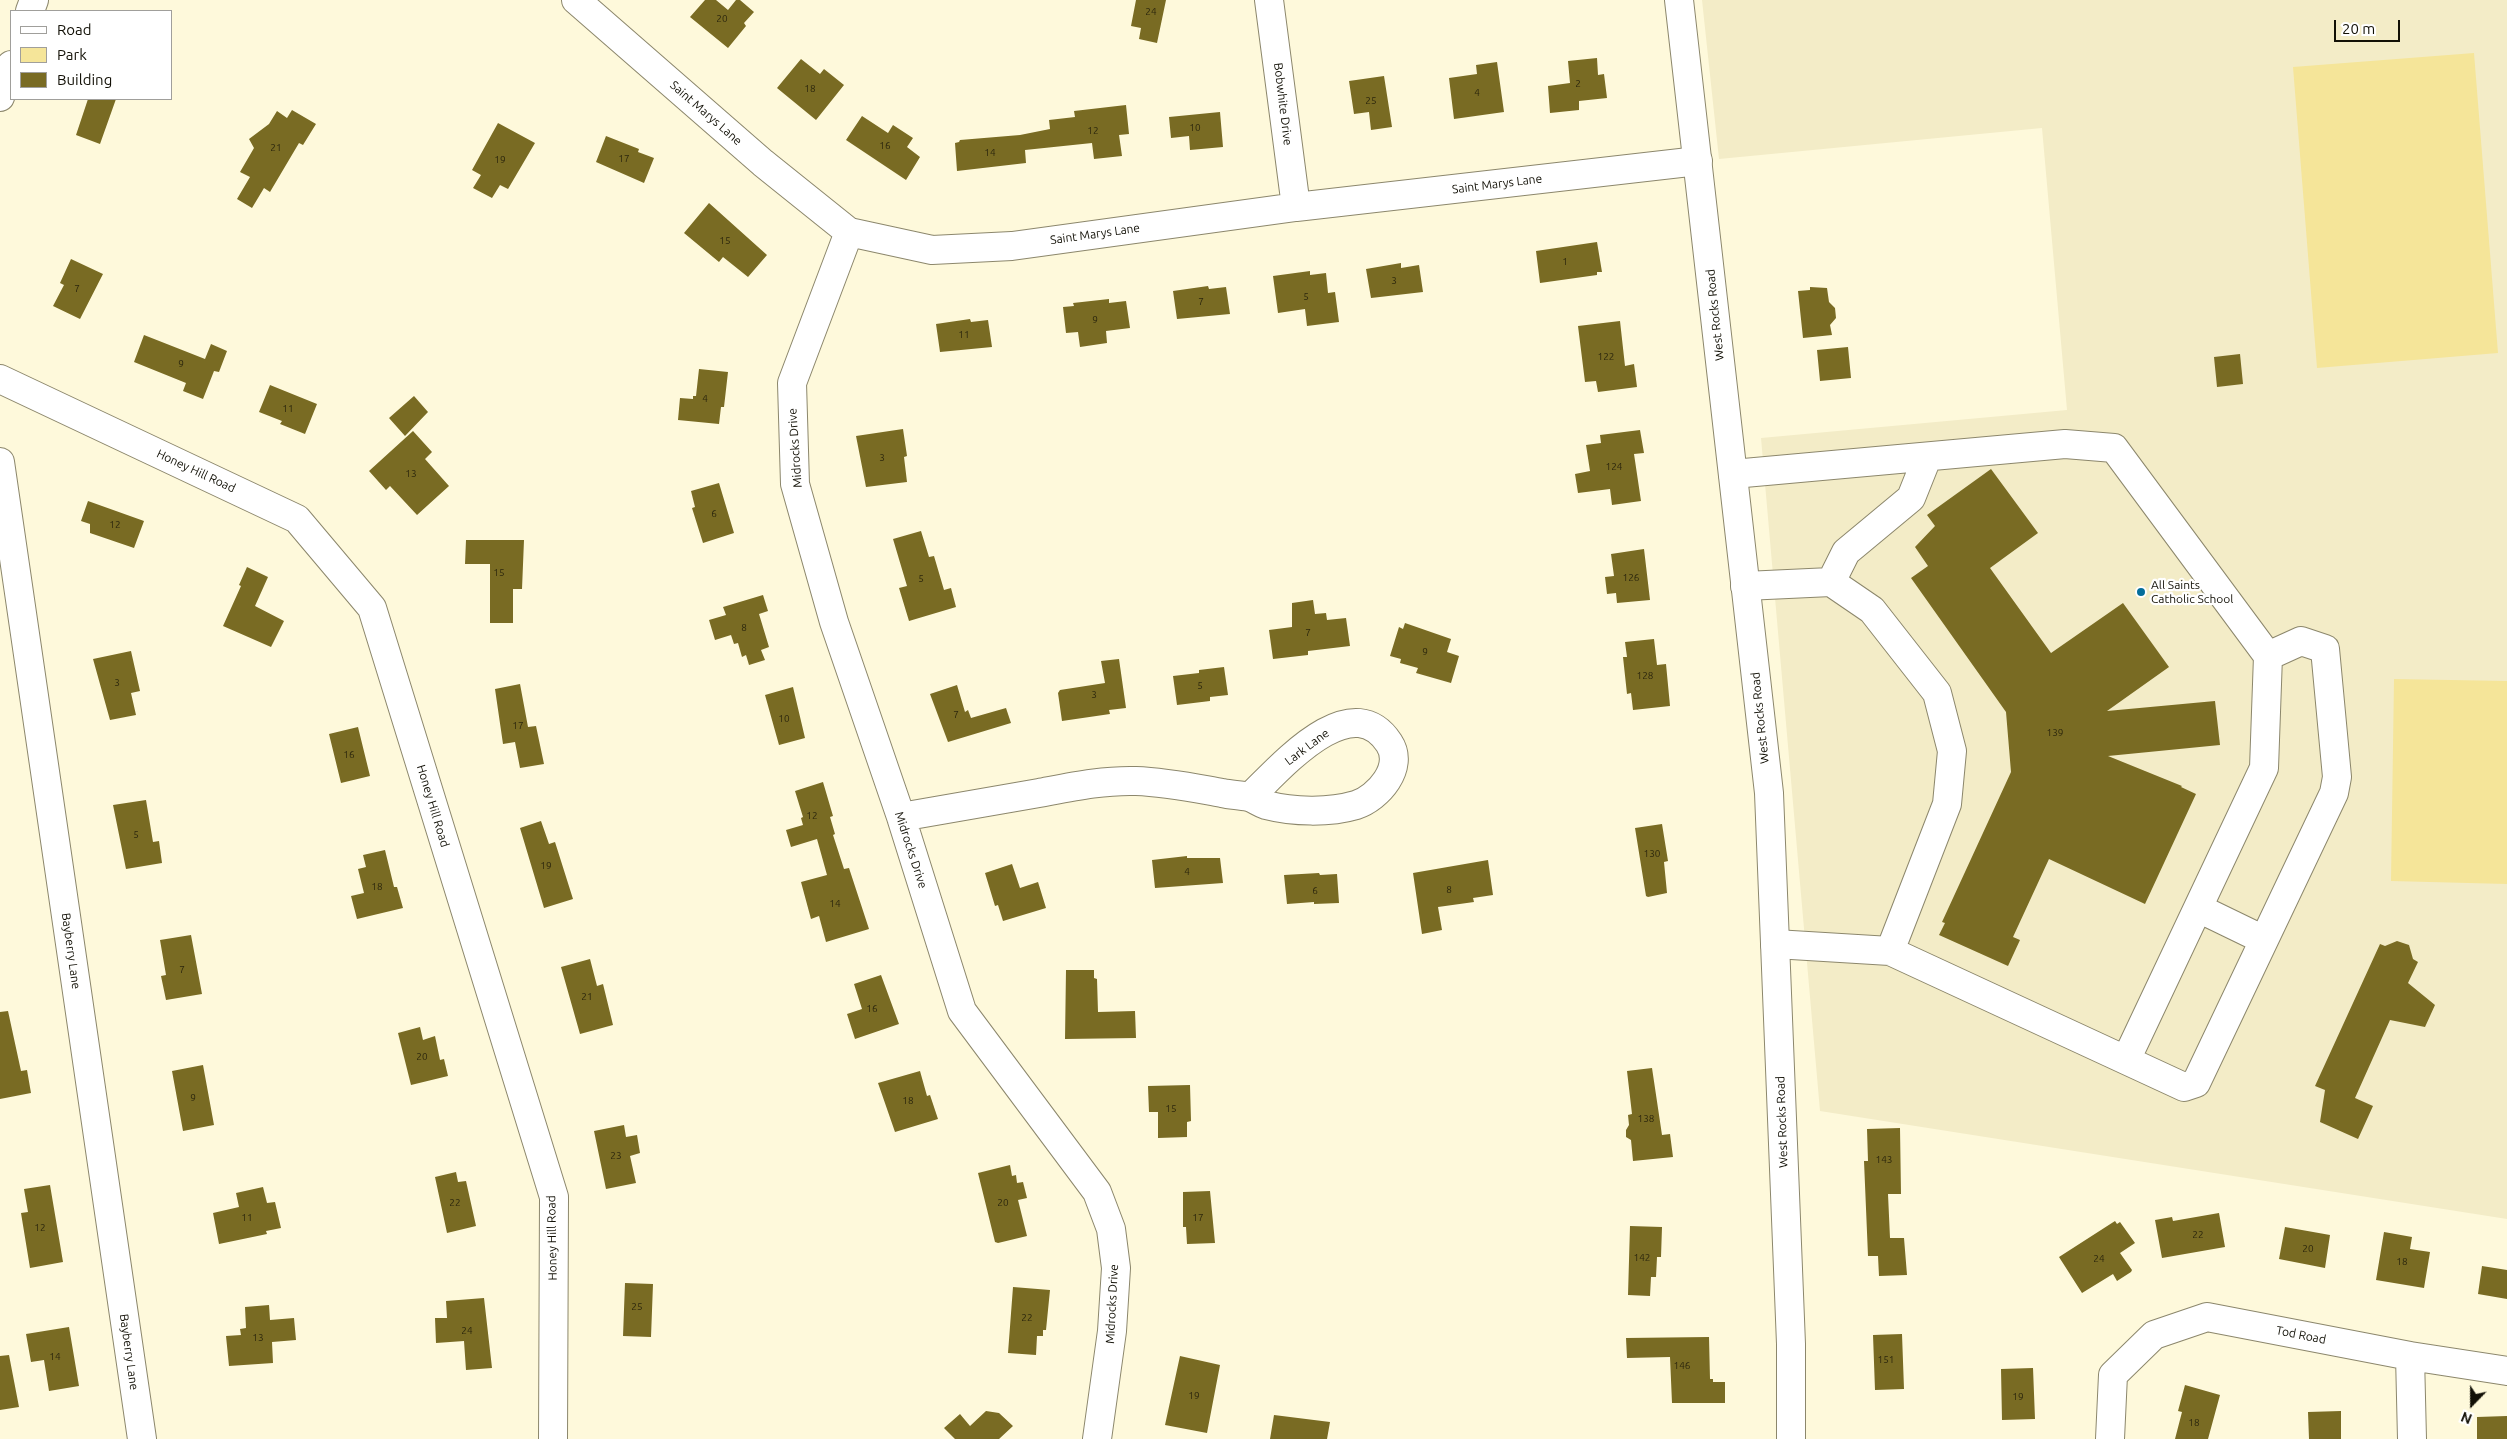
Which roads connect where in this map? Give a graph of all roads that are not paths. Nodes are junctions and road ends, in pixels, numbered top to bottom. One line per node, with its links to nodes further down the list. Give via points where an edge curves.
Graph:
1 (576, 0): 8 (street, Saint Marys Lane, via 763,163)
2 (1269, 0): 7 (street, Bobwhite Drive)
3 (1679, 0): 6 (street, West Rocks Road)
4 (10, 68): 5 (street)
5 (0, 97)
6 (1698, 161): 7 (street, Saint Marys Lane); 12 (street, West Rocks Road)
7 (1296, 207): 8 (street, Saint Marys Lane, via 1012,246 932,250)
8 (850, 232): 17 (street, Midrocks Drive, via 792,383 795,484 834,622)
9 (0, 379): 26 (street, Honey Hill Road, via 297,519 372,608 554,1197)
10 (1927, 458): 12 (street); 13 (street, via 1911,498 1846,552); 15 (street, via 2065,444 2114,448)
11 (0, 462): 25 (street, Bayberry Lane)
12 (1733, 474): 14 (street, West Rocks Road)
13 (1831, 582): 14 (street); 21 (street, via 1872,610 1937,693 1952,751 1947,804)
14 (1745, 586): 20 (street, West Rocks Road, via 1769,793)
15 (2268, 656): 18 (street, via 2264,768); 19 (street, via 2301,641 2325,649 2337,778 2334,793)
16 (1250, 797): 16 (street, Lark Lane, via 1287,810 1356,805 1382,787 1394,760 1392,748 1385,737 1371,726 1357,721 1344,723 1325,731); 17 (street, Lark Lane, via 1177,784 1101,782)
17 (901, 817): 27 (street, Midrocks Drive, via 962,1011 1097,1192 1111,1229 1116,1268 1114,1304)
18 (2198, 908): 19 (street); 22 (street)
19 (2264, 940): 22 (street, via 2196,1083 2184,1087)
20 (1775, 944): 21 (street); 28 (street, West Rocks Road, via 1791,1344)
21 (1890, 951): 22 (street)
22 (2126, 1060)
23 (2410, 1356): 24 (street, Tod Road); 29 (street, Tod Road, via 2207,1317 2154,1334 2113,1375); 30 (street)
24 (2507, 1371)
25 (142, 1439)
26 (553, 1439)
27 (1097, 1439)
28 (1791, 1439)
29 (2110, 1439)
30 (2412, 1439)

